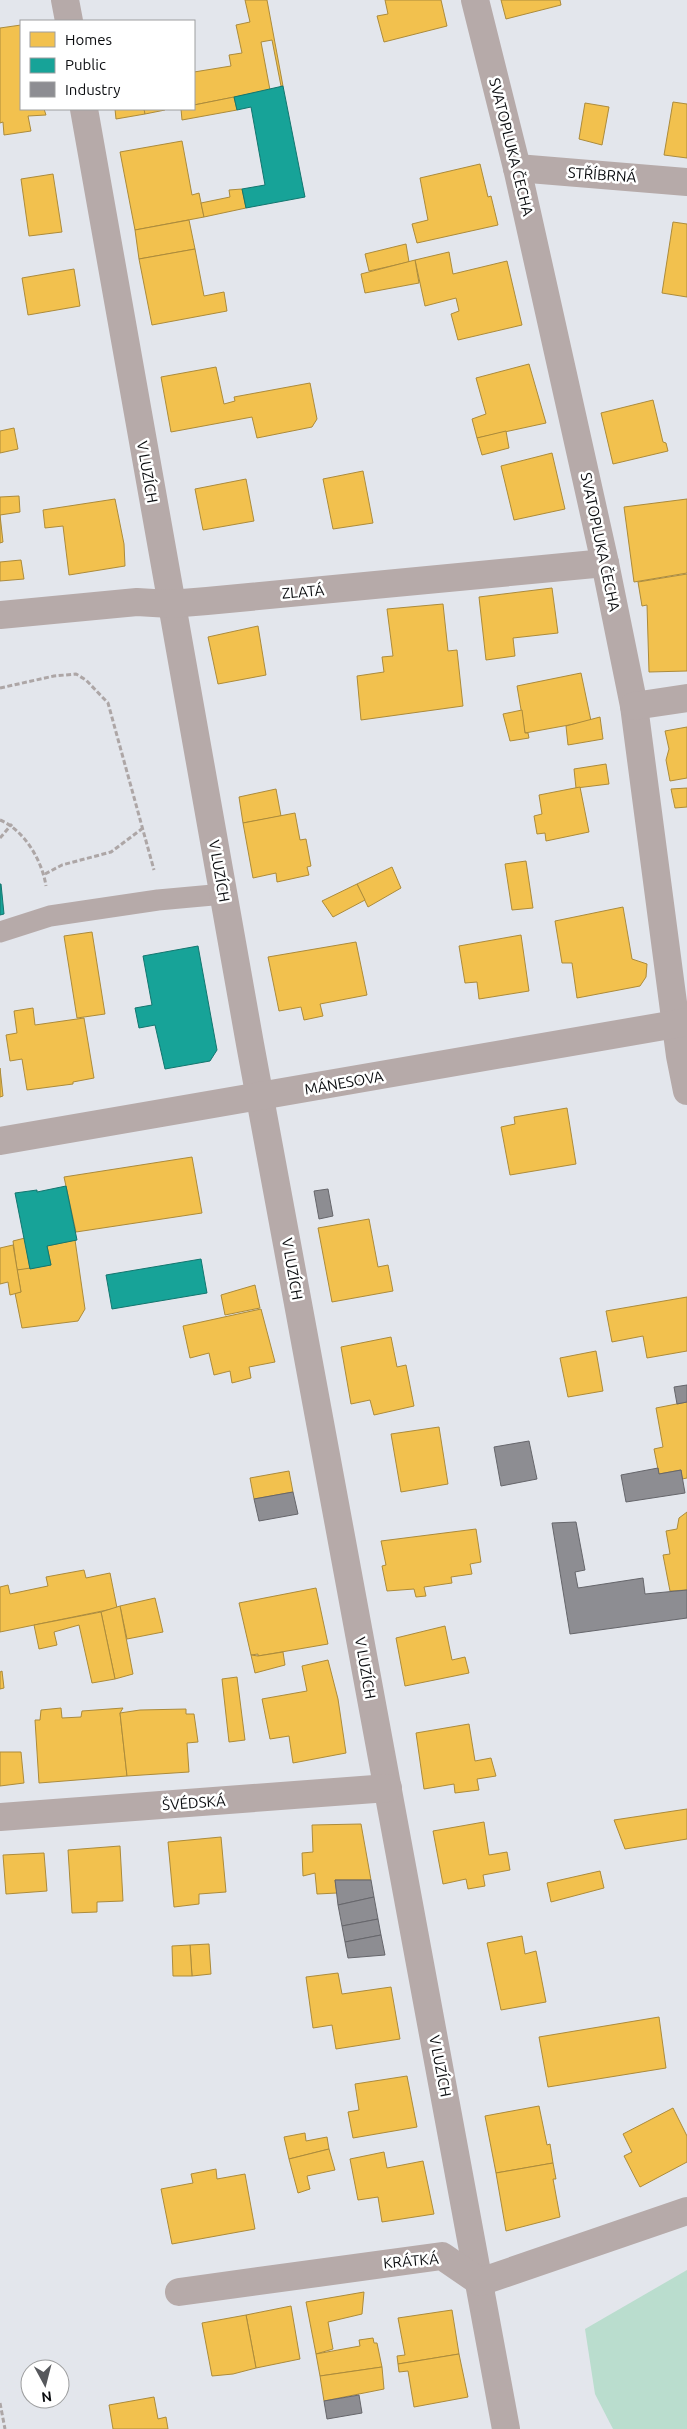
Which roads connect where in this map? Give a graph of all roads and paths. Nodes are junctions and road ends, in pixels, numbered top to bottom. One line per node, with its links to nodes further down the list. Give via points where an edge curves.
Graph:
1 (65, 0): 3 (street)
2 (474, 0): 5 (street, SVATOPLUKA ČECHA)
3 (68, 20)
4 (84, 110): 8 (street, V LUZÍCH)
5 (518, 168): 6 (street, STŘÍBRNÁ); 7 (street, SVATOPLUKA ČECHA)
6 (687, 182)
7 (606, 563): 8 (street, ZLATÁ); 12 (street, SVATOPLUKA ČECHA)
8 (170, 604): 9 (street, ZLATÁ, via 137,602); 18 (street, V LUZÍCH)
9 (0, 615)
10 (0, 688): 15 (path, via 76,674 86,680 108,703)
11 (687, 698): 12 (street)
12 (634, 706): 22 (street, SVATOPLUKA ČECHA)
13 (0, 820): 14 (path)
14 (12, 824): 16 (path); 17 (path)
15 (144, 828): 17 (path, via 111,852 62,865); 19 (path)
16 (0, 838)
17 (45, 874): 20 (path)
18 (224, 894): 19 (lane); 24 (street, V LUZÍCH)
19 (158, 900): 20 (lane)
20 (50, 916): 21 (lane)
21 (0, 932)
22 (682, 1023): 23 (street, SVATOPLUKA ČECHA); 24 (street, MÁNESOVA)
23 (687, 1091)
24 (260, 1097): 25 (street, MÁNESOVA); 26 (street, V LUZÍCH)
25 (0, 1141)
26 (388, 1788): 27 (street, ŠVÉDSKÁ); 29 (street, V LUZÍCH)
27 (0, 1817)
28 (687, 2211): 29 (street)
29 (480, 2282): 30 (street, KRÁTKÁ, via 442,2256); 34 (street, V LUZÍCH)
30 (179, 2292)
31 (0, 2403): 32 (path)
32 (1, 2418): 33 (path)
33 (5, 2429)
34 (506, 2429)

